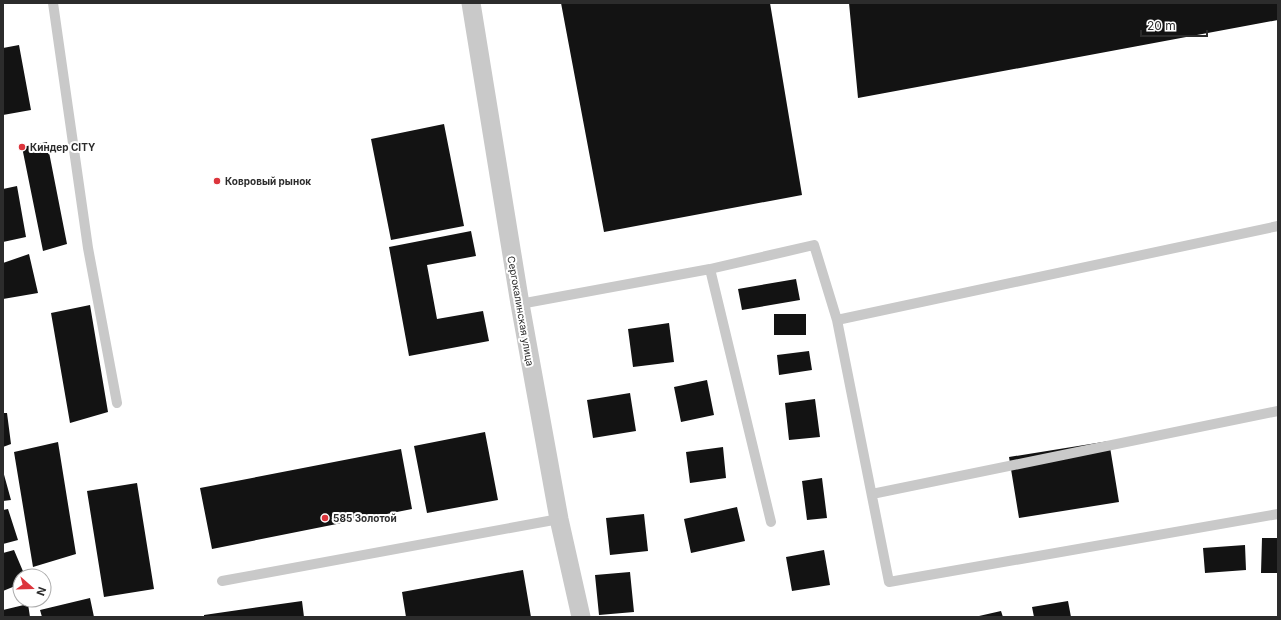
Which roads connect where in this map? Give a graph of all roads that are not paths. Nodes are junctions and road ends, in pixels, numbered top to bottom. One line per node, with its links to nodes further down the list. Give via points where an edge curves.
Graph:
1 (53, 3): 7 (lane, via 88,248)
2 (471, 3): 5 (street, Сергокалинская улица)
3 (1278, 226): 6 (lane)
4 (710, 269): 5 (lane); 6 (lane, via 814,245); 12 (lane)
5 (520, 304): 11 (street, Сергокалинская улица)
6 (837, 320): 9 (lane)
7 (117, 403)
8 (1278, 411): 9 (lane)
9 (872, 494): 10 (lane, via 889,582)
10 (1278, 514)
11 (559, 519): 13 (lane); 14 (street, Сергокалинская улица)
12 (771, 522)
13 (222, 581)
14 (581, 617)

